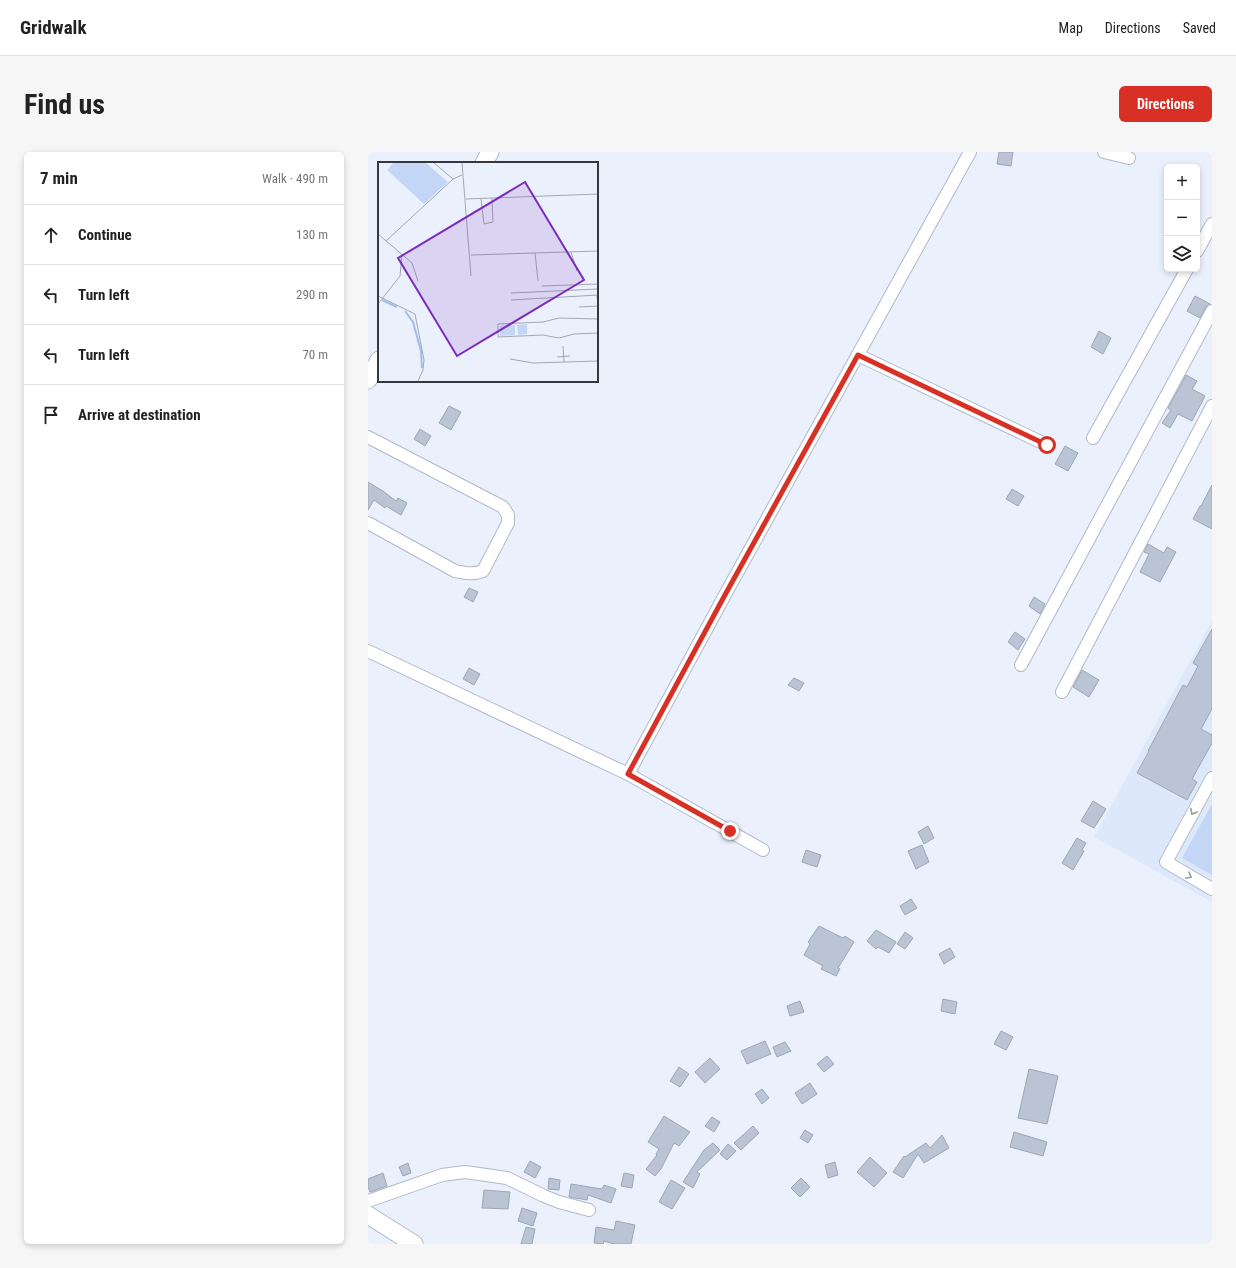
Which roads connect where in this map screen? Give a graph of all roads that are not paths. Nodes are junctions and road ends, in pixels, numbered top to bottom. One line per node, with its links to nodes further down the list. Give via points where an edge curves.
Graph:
1 (490, 152): 5 (street)
2 (970, 152): 10 (street)
3 (1104, 152): 4 (street)
4 (1129, 158)
5 (485, 162)
6 (1212, 224): 7 (street)
7 (1200, 246)
8 (1185, 272): 15 (street)
9 (1212, 311): 19 (street)
10 (858, 355): 16 (street); 21 (street)
11 (378, 362): 12 (street)
12 (368, 380)
13 (1212, 406): 20 (street)
14 (368, 437): 17 (street, via 503,507 508,515 508,523 483,571 476,574 456,570)
15 (1093, 438)
16 (1047, 445)
17 (368, 523)
18 (368, 651): 21 (street)
19 (1021, 666)
20 (1062, 692)
21 (628, 774): 23 (street)
22 (1212, 778): 24 (street, one-way to 24, via 1166,862)
23 (762, 850)
24 (1212, 889)
25 (368, 1201): 26 (street, via 442,1175 465,1172 508,1178 551,1199)
26 (589, 1210)
27 (368, 1215): 28 (street)
28 (414, 1244)

